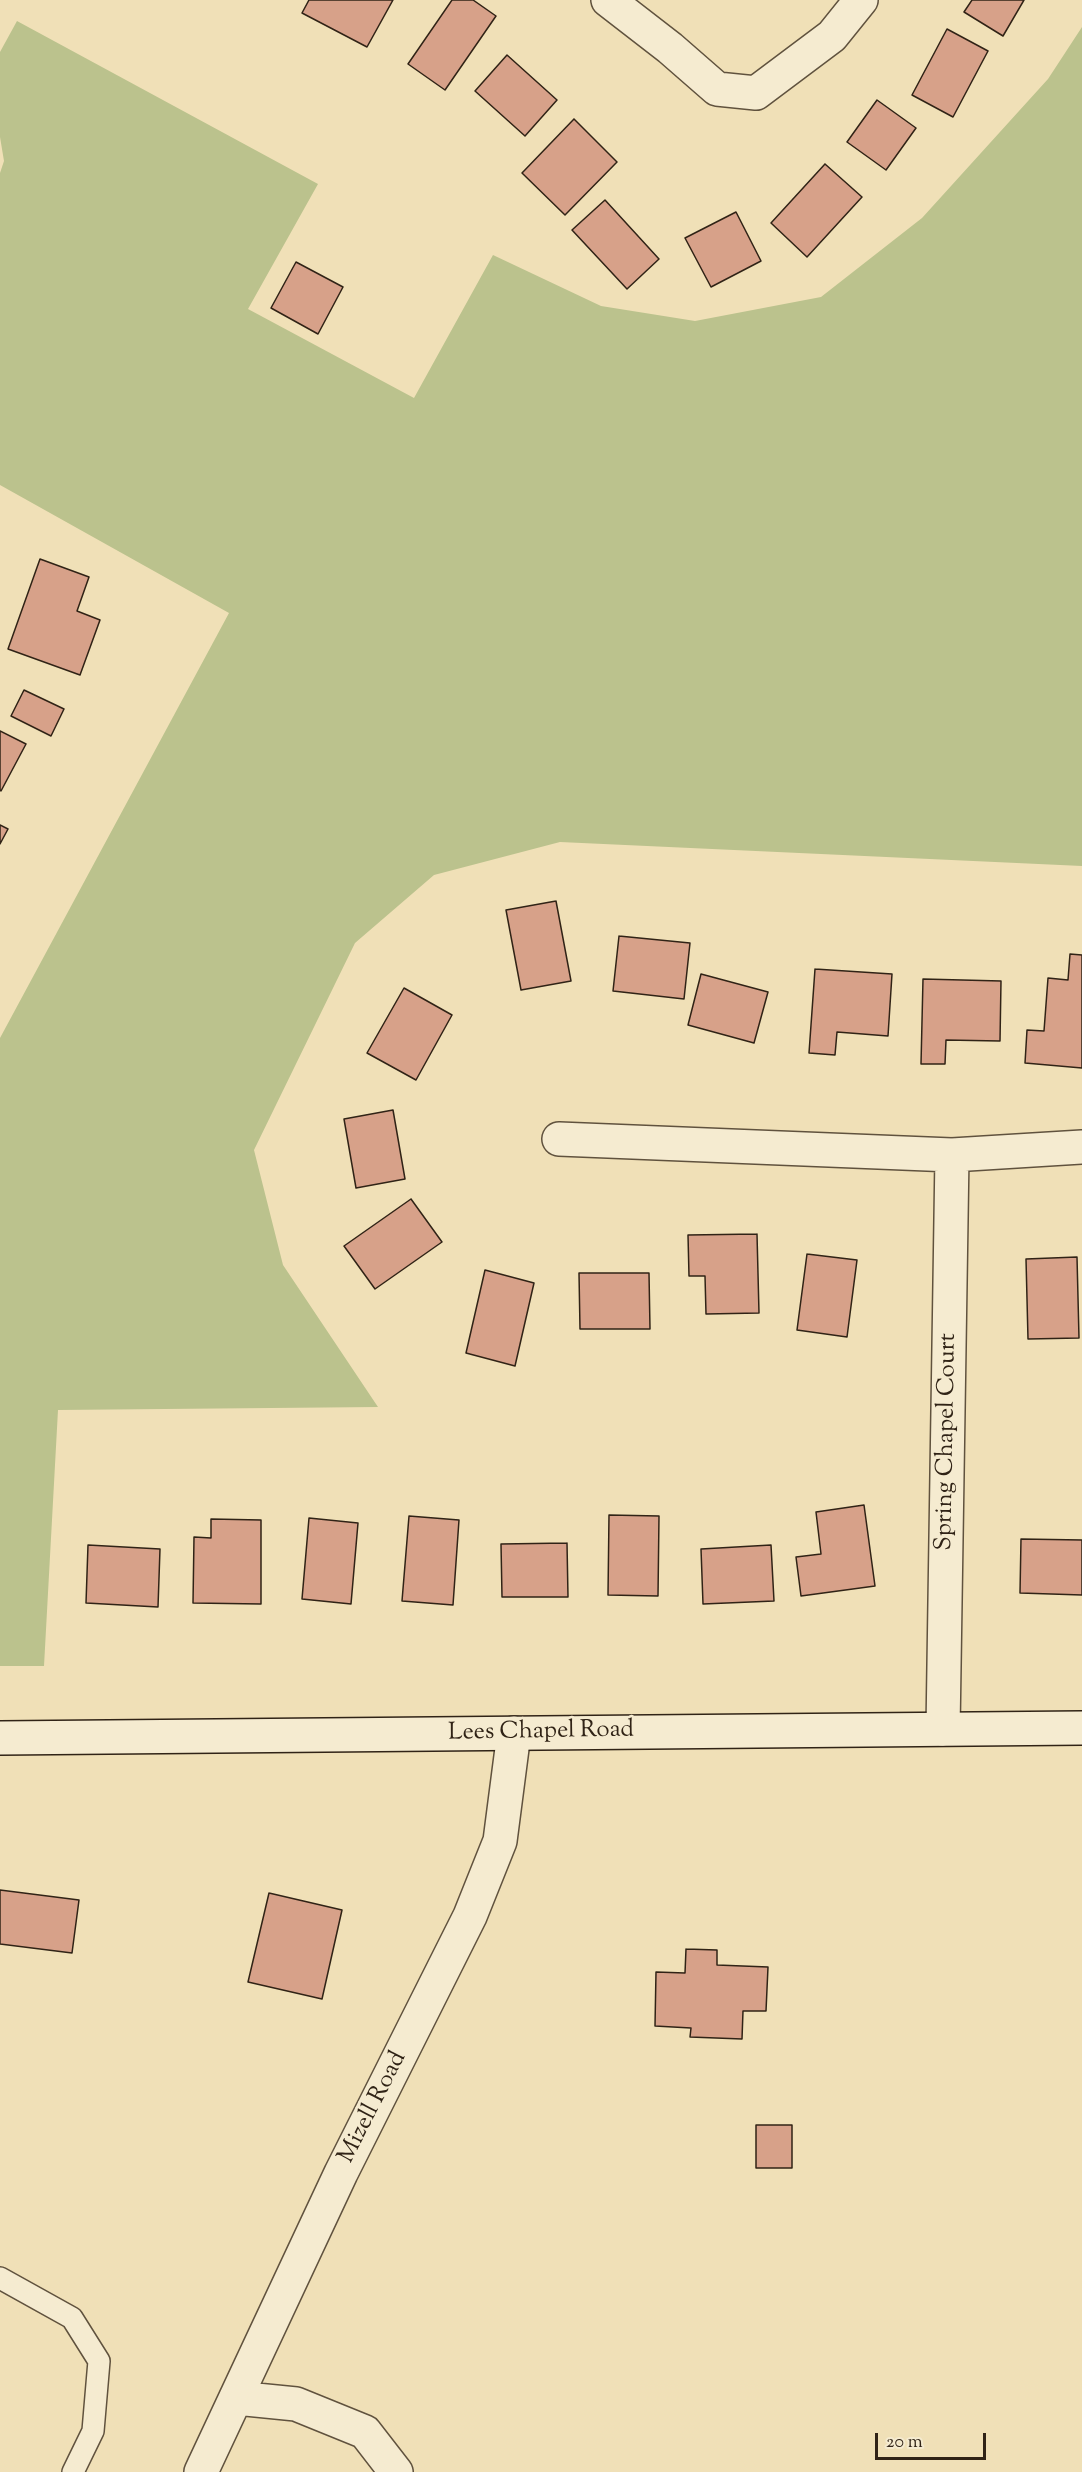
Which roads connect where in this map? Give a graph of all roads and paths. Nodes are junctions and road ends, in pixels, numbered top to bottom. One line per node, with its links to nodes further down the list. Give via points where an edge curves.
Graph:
1 (608, 0): 2 (street, via 717,89 756,93 832,36)
2 (861, 0)
3 (559, 1139): 5 (street)
4 (1082, 1147): 5 (street)
5 (952, 1155): 7 (street, Spring Chapel Court)
6 (1082, 1728): 7 (street, Lees Chapel Road)
7 (943, 1730): 8 (street, Lees Chapel Road)
8 (514, 1734): 9 (street, Lees Chapel Road); 11 (street, Mizell Road, via 500,1841 470,1916 341,2173)
9 (0, 1738)
10 (0, 2278): 12 (lane, via 72,2318 99,2361 93,2431)
11 (236, 2397): 13 (street, Mizell Road); 14 (street, via 296,2404 365,2432)
12 (73, 2472)
13 (201, 2472)
14 (396, 2472)

